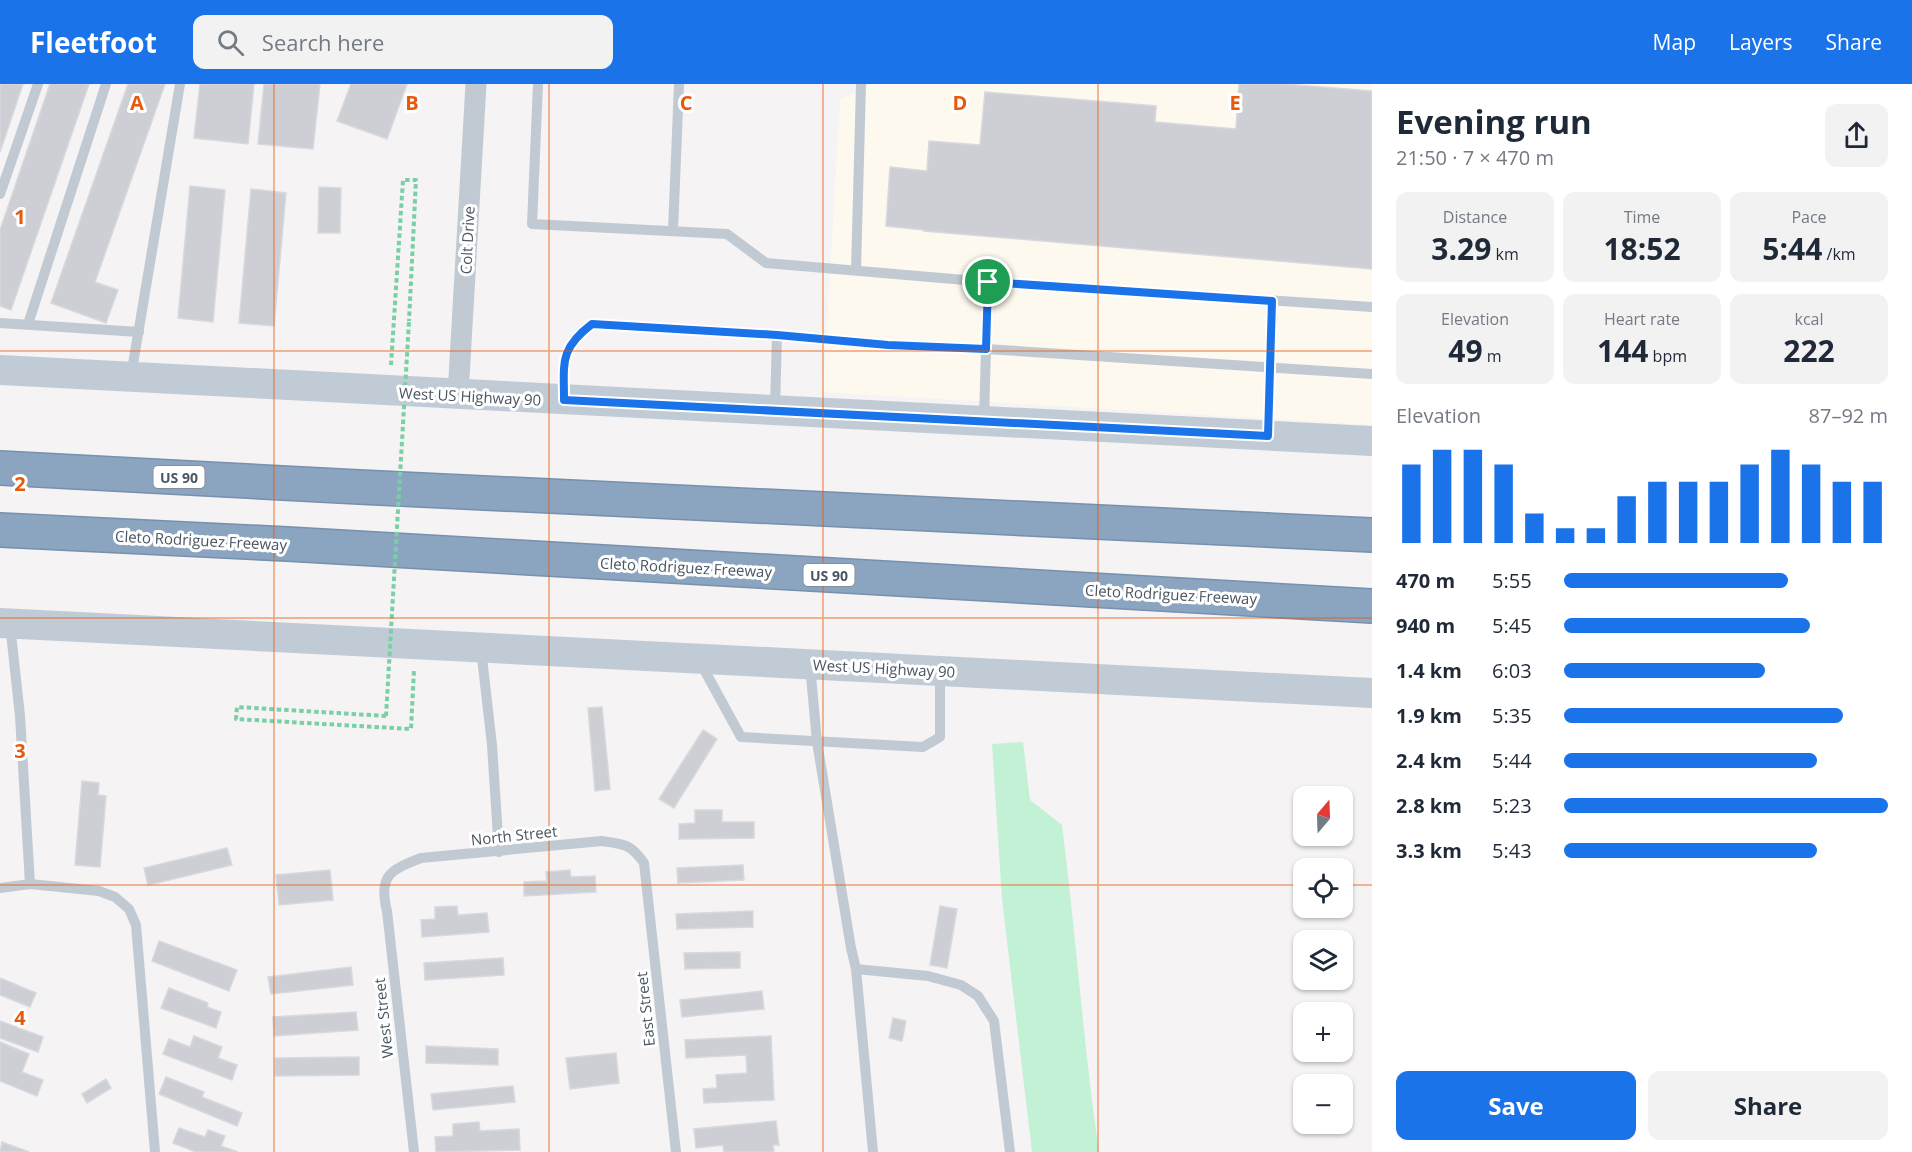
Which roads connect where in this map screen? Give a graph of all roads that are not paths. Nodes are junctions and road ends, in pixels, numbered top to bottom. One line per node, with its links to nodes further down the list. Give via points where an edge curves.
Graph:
1 (38, 84): 8 (lane)
2 (106, 84): 15 (lane)
3 (180, 84): 16 (lane)
4 (476, 84): 23 (street, Colt Drive)
5 (538, 84): 9 (lane, via 532,224)
6 (679, 84): 9 (lane)
7 (861, 84): 10 (lane)
8 (0, 194)
9 (673, 231): 10 (lane, via 727,234 766,263)
10 (856, 270): 11 (lane)
11 (988, 282): 12 (lane); 18 (lane)
12 (1272, 301): 13 (lane); 19 (lane)
13 (1372, 307)
14 (0, 323): 15 (lane)
15 (28, 324): 16 (lane)
16 (139, 332): 22 (lane)
17 (777, 335): 18 (lane); 24 (lane, via 592,324 577,335 564,357); 25 (lane)
18 (986, 349): 19 (lane); 26 (lane)
19 (1271, 367): 21 (lane); 27 (lane)
20 (0, 370): 22 (main road, West US Highway 90)
21 (1372, 374)
22 (131, 376): 23 (main road, West US Highway 90)
23 (458, 395): 24 (main road, West US Highway 90)
24 (564, 400): 25 (main road, West US Highway 90)
25 (775, 411): 26 (main road, West US Highway 90)
26 (984, 422): 27 (main road, West US Highway 90)
27 (1268, 436): 28 (main road, West US Highway 90)
28 (1372, 441)
29 (0, 445): 31 (highway, via 192,458)
30 (0, 468): 31 (highway, US 90)
31 (359, 487): 33 (highway, US 90)
32 (0, 530): 34 (highway, Cleto Rodriguez Freeway / US 90)
33 (1372, 535)
34 (287, 544): 35 (highway, via 138,555); 36 (highway, Cleto Rodriguez Freeway / US 90)
35 (0, 552)
36 (1372, 606)
37 (5, 623): 38 (main road, West US Highway 90); 47 (lane, via 20,716)
38 (481, 648): 39 (main road, West US Highway 90); 44 (lane)
39 (698, 659): 40 (main road, West US Highway 90); 43 (lane, via 741,737)
40 (810, 664): 41 (main road, West US Highway 90); 43 (lane)
41 (940, 671): 42 (main road, West US Highway 90); 43 (lane, via 940,737 923,747)
42 (1372, 693)
43 (817, 742): 49 (lane)
44 (499, 852): 45 (lane, North Street, via 602,841 634,849); 46 (lane, North Street, via 421,858 402,865)
45 (644, 863): 52 (lane, East Street)
46 (384, 881): 51 (lane, West Street, via 382,893)
47 (30, 884): 48 (lane); 50 (lane, via 99,891 116,897 129,909 136,925)
48 (0, 888)
49 (856, 969): 53 (lane); 54 (lane, via 928,976 978,996 994,1021)
50 (155, 1152)
51 (414, 1152)
52 (676, 1152)
53 (873, 1152)
54 (1010, 1152)

